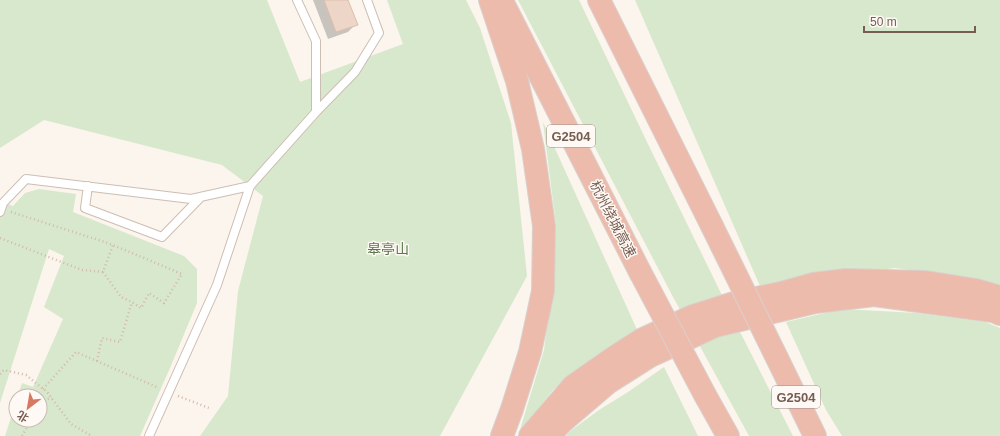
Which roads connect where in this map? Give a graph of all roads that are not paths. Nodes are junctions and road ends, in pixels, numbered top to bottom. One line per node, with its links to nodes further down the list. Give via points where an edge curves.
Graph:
1 (297, 0): 6 (lane, via 316,41)
2 (367, 0): 6 (lane, via 379,33 355,72)
3 (490, 0): 14 (highway, via 517,81 532,149 544,226 543,291 530,352)
4 (501, 0): 17 (highway, 杭州绕城高速 / G2504, bridge, via 640,272)
5 (599, 0): 18 (highway, G2504, bridge)
6 (316, 112): 8 (lane)
7 (88, 186): 9 (lane, via 191,199); 9 (lane, via 85,208 162,237); 10 (lane, via 26,179 3,203)
8 (250, 186): 9 (lane); 13 (lane, via 217,284)
9 (201, 197)
10 (0, 211)
11 (1000, 297): 15 (highway, via 976,290 926,282 846,280 813,284 728,305 693,316 641,340 613,358 573,386)
12 (1000, 314): 16 (highway, via 874,295 815,302 715,326 650,356 609,382 561,423)
13 (149, 436)
14 (502, 436)
15 (530, 436)
16 (550, 436)
17 (728, 436)
18 (816, 436)

